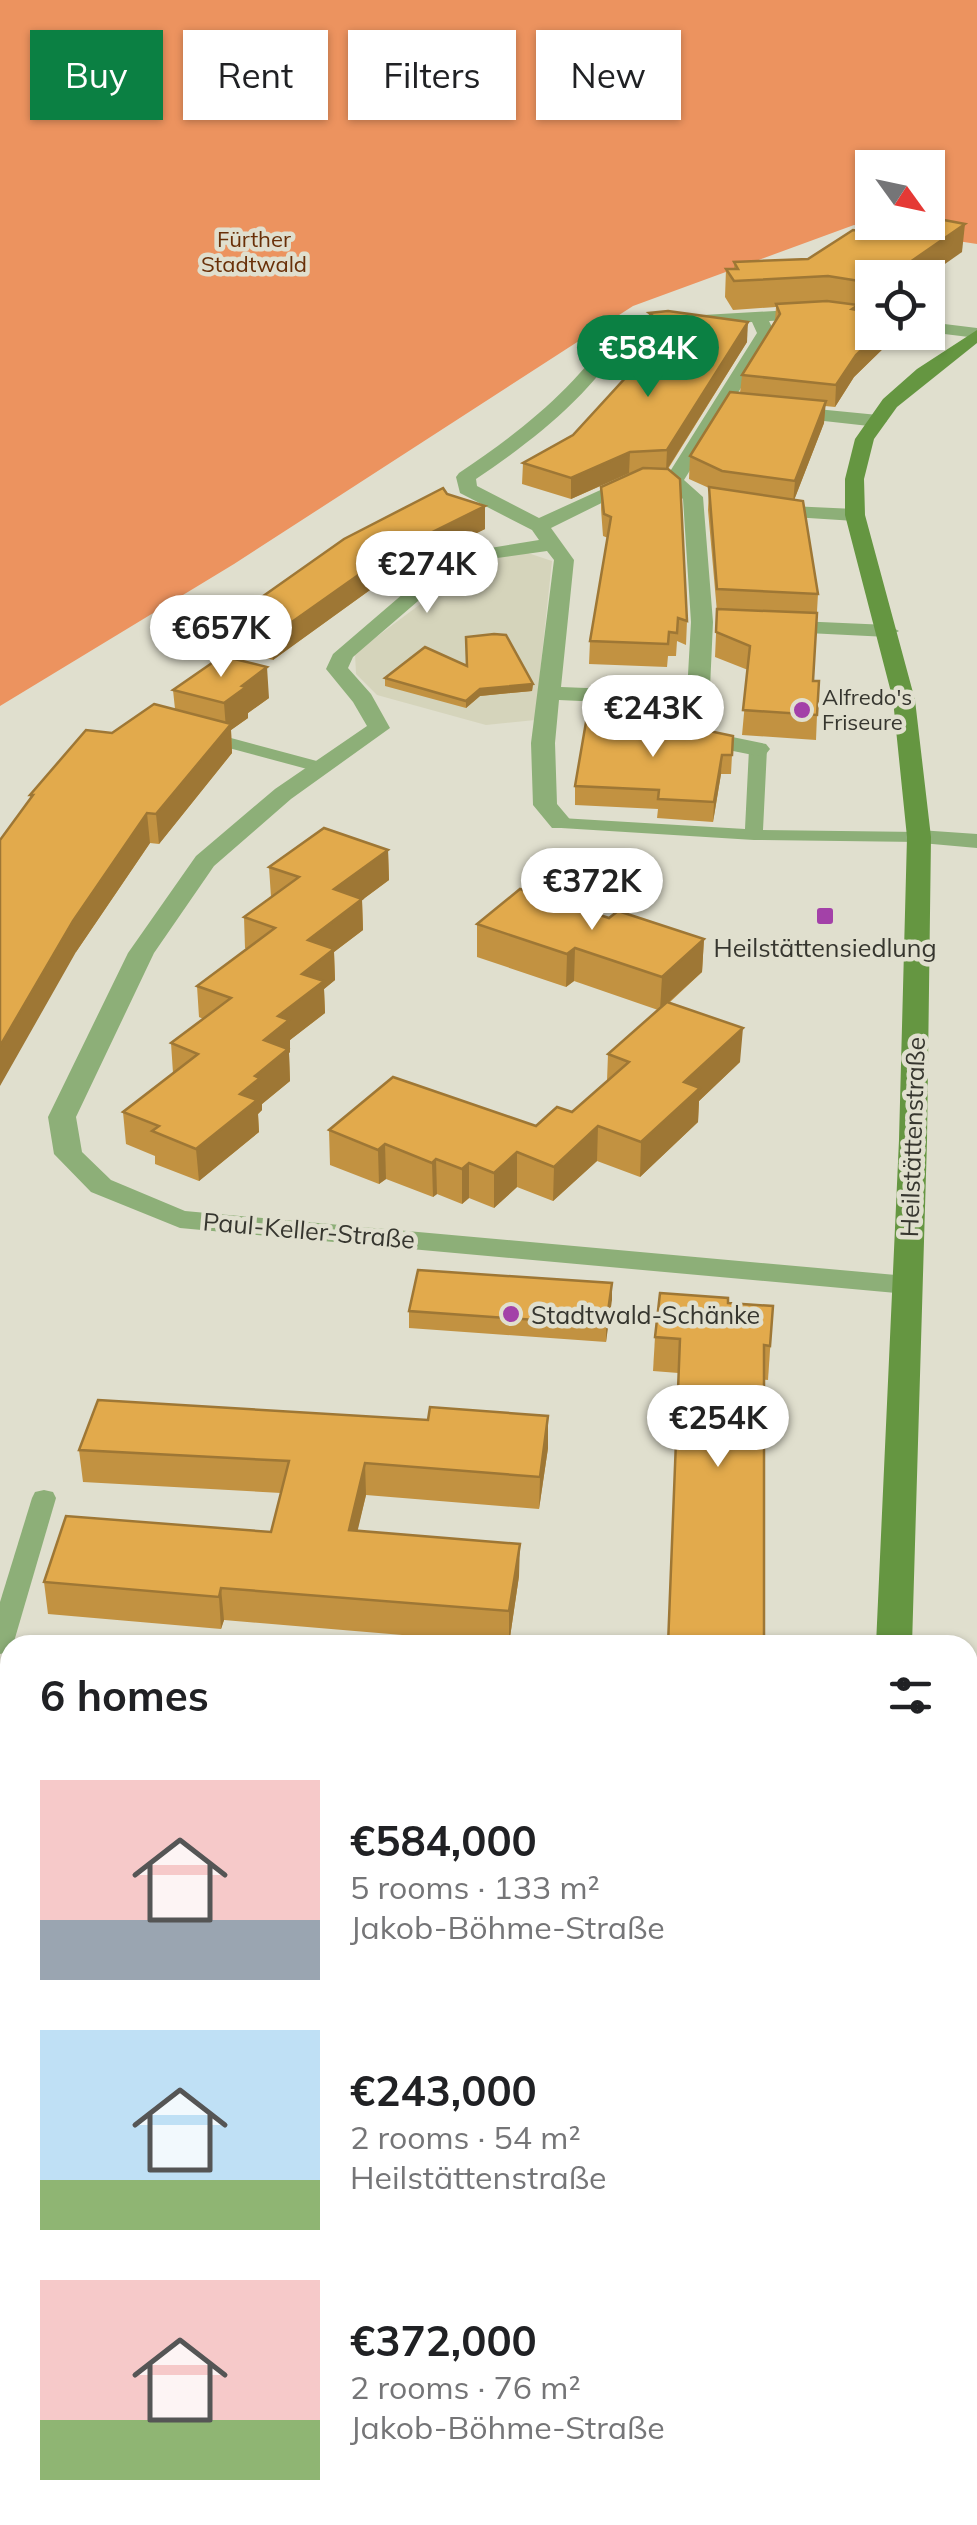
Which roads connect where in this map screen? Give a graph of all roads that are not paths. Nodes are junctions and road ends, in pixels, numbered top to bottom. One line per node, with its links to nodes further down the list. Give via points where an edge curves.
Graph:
1 (855, 316): 2 (street)
2 (758, 318): 5 (street, via 766,333); 10 (street, via 622,330 580,392 466,477 467,488)
3 (945, 329): 4 (street)
4 (977, 334): 6 (street, Heilstättenstraße, via 924,372)
5 (741, 406): 6 (street); 7 (street)
6 (878, 420): 9 (street, Heilstättenstraße, via 857,457)
7 (674, 481): 10 (street, via 638,480); 15 (street, via 702,499 711,622)
8 (741, 508): 9 (street)
9 (855, 514): 12 (street, Heilstättenstraße)
10 (544, 536): 13 (street, via 564,560); 19 (street, Paul-Keller-Straße, via 485,554 425,585 344,654 337,669 379,728)
11 (758, 625): 12 (street)
12 (888, 632): 22 (street, Heilstättenstraße, via 910,740)
13 (548, 692): 14 (street); 20 (street, via 545,805)
14 (629, 697): 15 (street); 17 (street)
15 (697, 700): 17 (street)
16 (179, 729): 19 (lane)
17 (696, 737): 18 (street)
18 (758, 750): 21 (lane)
19 (322, 768): 24 (street, Paul-Keller-Straße, via 205,861 141,953 62,1117 68,1154 102,1186 180,1219)
20 (561, 823): 21 (lane)
21 (754, 835): 22 (lane)
22 (918, 838): 23 (street); 24 (street, Heilstättenstraße)
23 (977, 841)
24 (906, 1285): 27 (street, Heilstättenstraße)
25 (44, 1498): 26 (lane)
26 (4, 1635)
27 (894, 1635)

